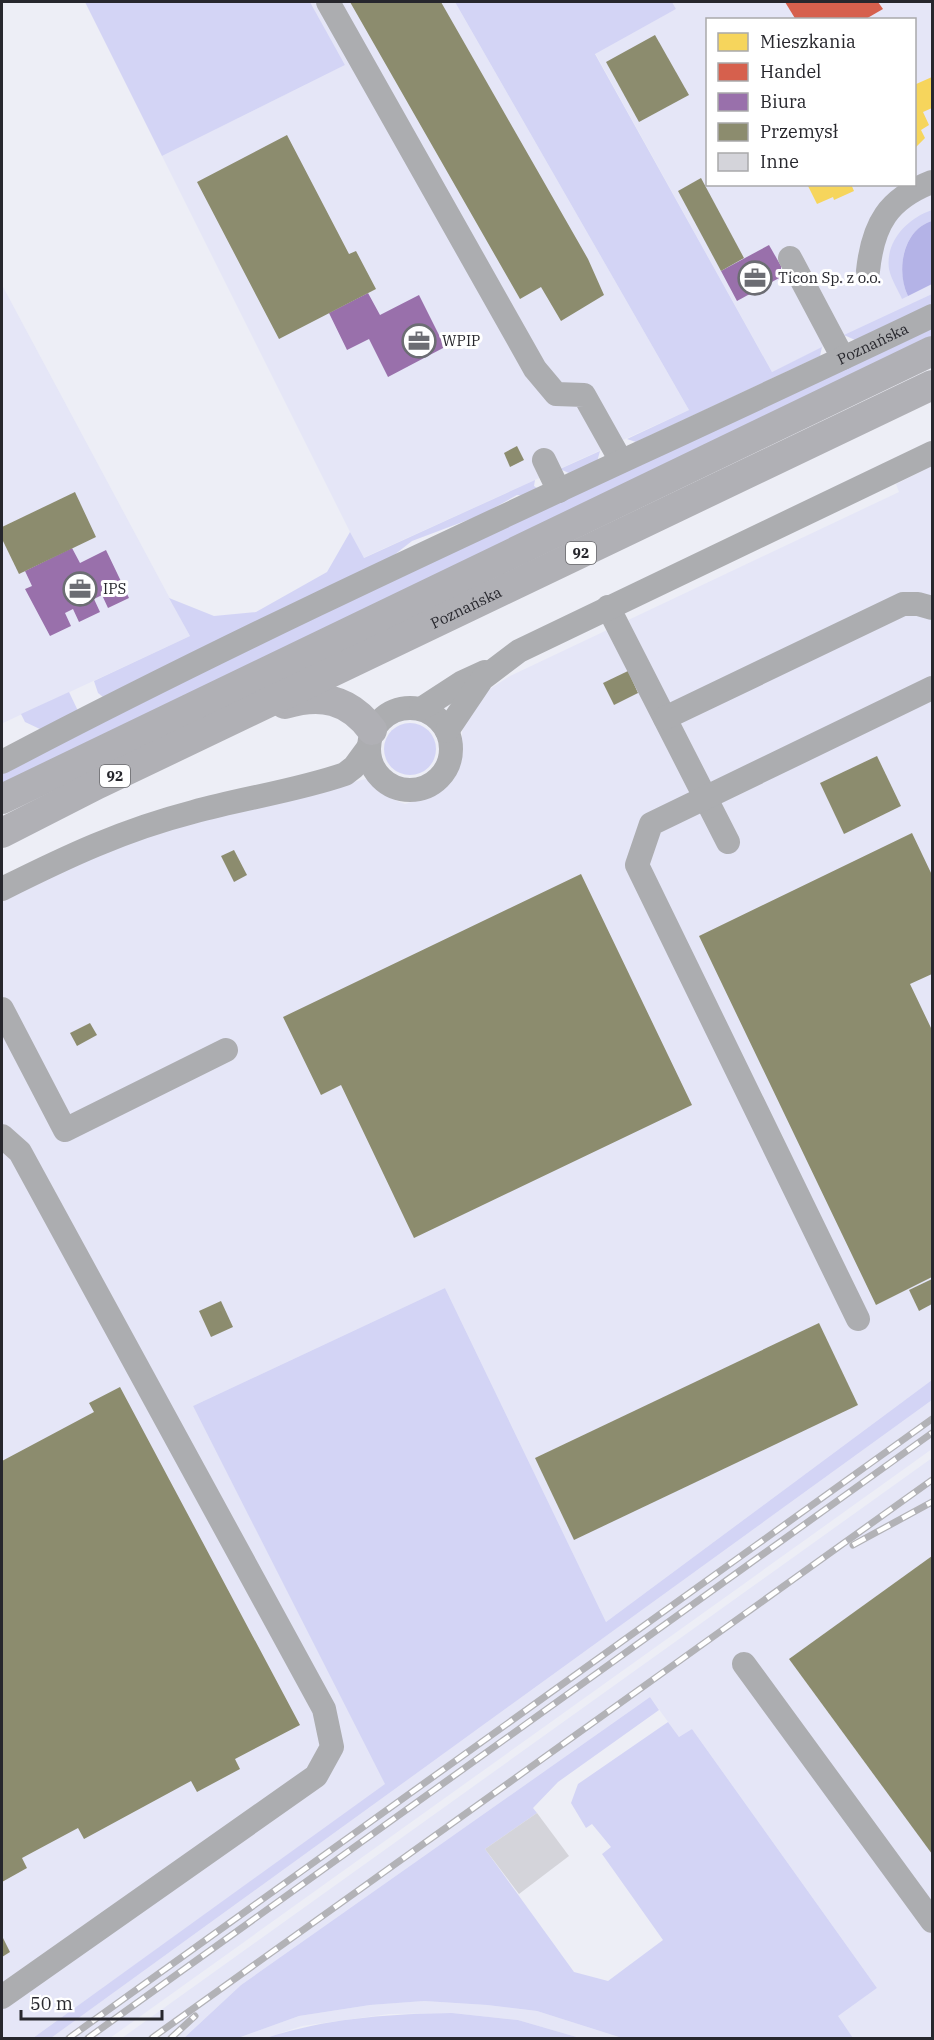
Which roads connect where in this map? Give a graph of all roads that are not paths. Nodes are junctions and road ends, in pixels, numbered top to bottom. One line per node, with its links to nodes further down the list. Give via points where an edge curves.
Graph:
1 (328, 2): 11 (street, via 535,369 556,394 584,395)
2 (933, 182): 4 (street, via 909,191 887,211 871,242)
3 (790, 258): 7 (street)
4 (868, 271)
5 (933, 316): 7 (street, Poznańska)
6 (933, 351): 24 (main road, Poznańska / 92)
7 (843, 358): 11 (street, Poznańska)
8 (933, 385): 19 (main road, Poznańska / 92)
9 (933, 453): 13 (street)
10 (544, 460): 12 (street)
11 (621, 461): 12 (street, Poznańska)
12 (559, 491): 22 (street, Poznańska, via 107,707)
13 (608, 607): 15 (street); 18 (street)
14 (933, 608): 18 (street, via 903,604)
15 (493, 668): 17 (street, via 461,682); 20 (street)
16 (933, 688): 23 (street)
17 (422, 710): 20 (street, via 441,722); 21 (street, via 393,711 381,719)
18 (665, 718): 23 (street)
19 (230, 721): 21 (main road, via 299,699 321,698 350,709); 25 (main road, Poznańska / 92)
20 (447, 731): 21 (street, via 451,746 443,774 418,790 403,790 383,781 370,763)
21 (370, 739): 27 (street, via 354,768 345,774 117,835 82,848)
22 (2, 762)
23 (706, 798): 26 (street); 31 (street, via 651,824 637,865)
24 (2, 799)
25 (2, 833)
26 (728, 842)
27 (2, 889)
28 (2, 1009): 29 (street, via 65,1130)
29 (226, 1050)
30 (2, 1136): 34 (street, via 20,1152 324,1709 332,1746 316,1776)
31 (858, 1319)
32 (744, 1664): 33 (street)
33 (933, 1921)
34 (2, 1997)

